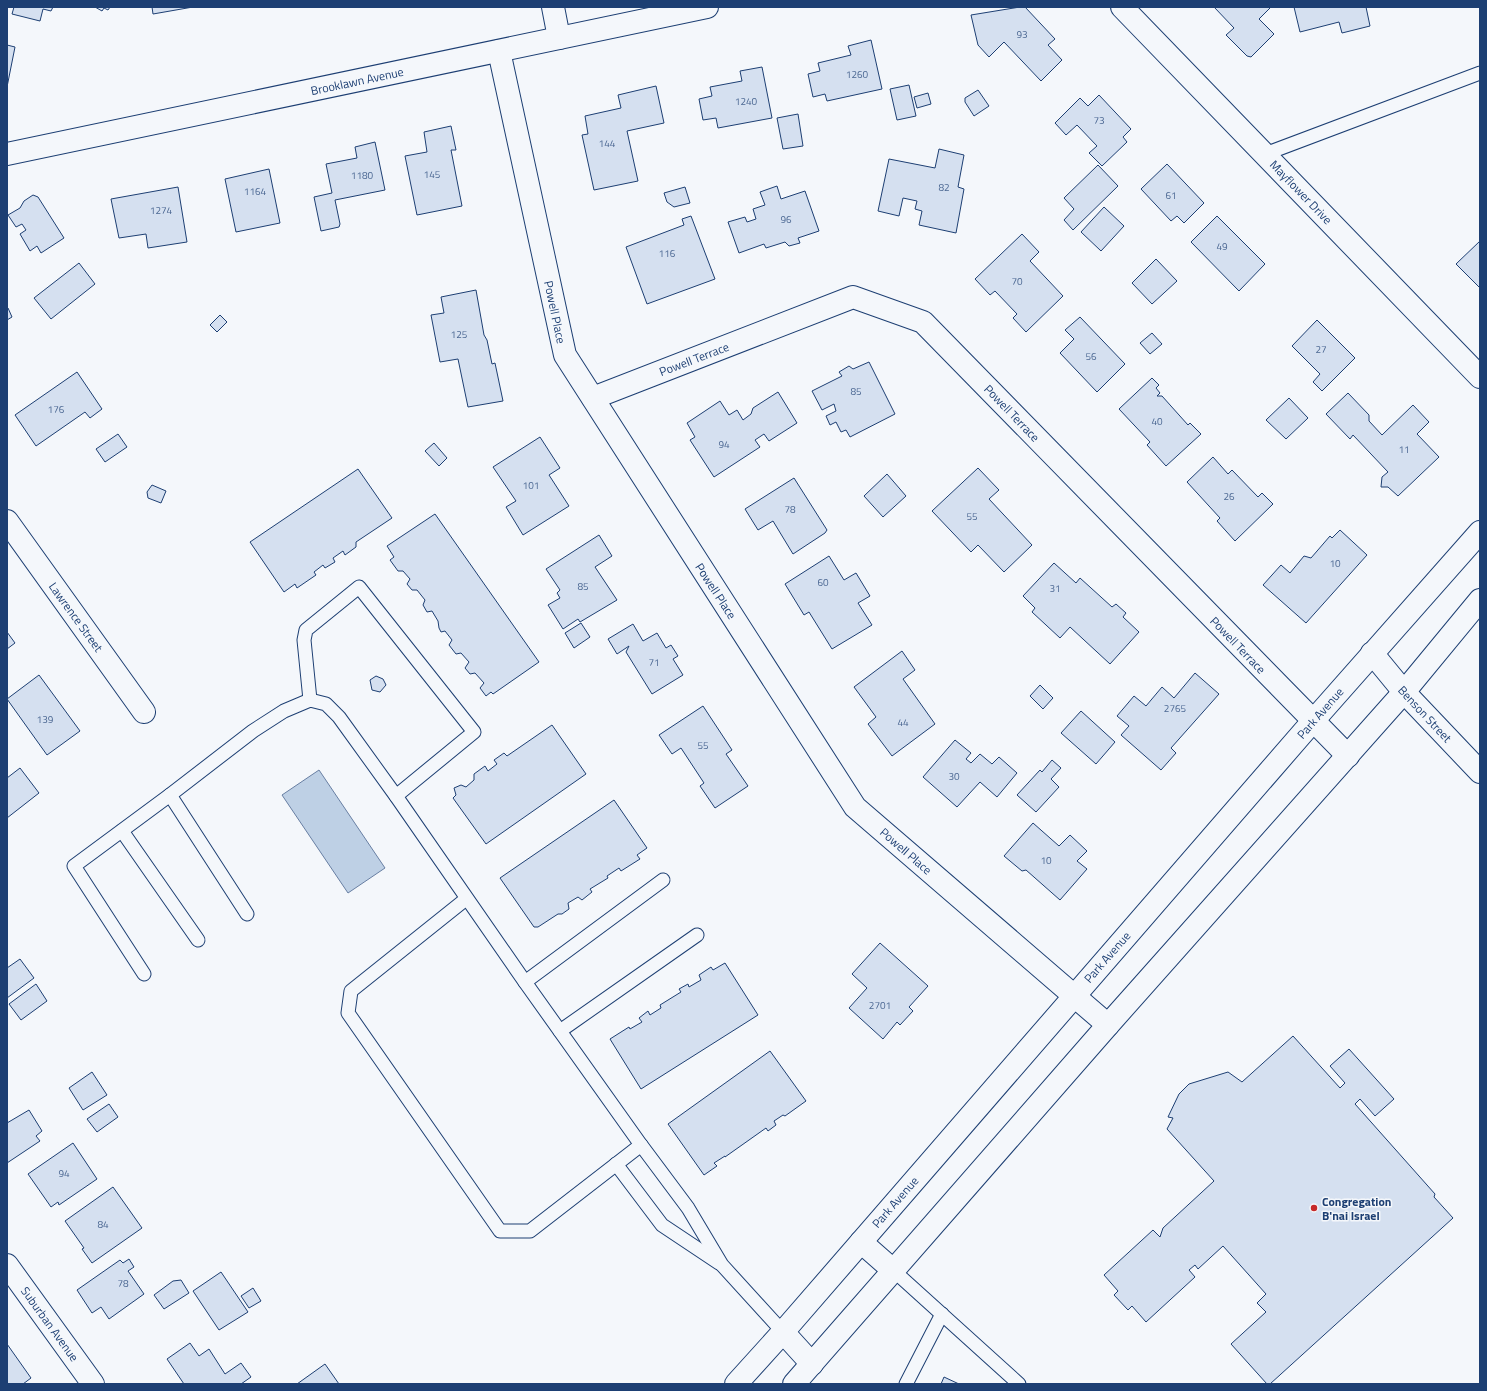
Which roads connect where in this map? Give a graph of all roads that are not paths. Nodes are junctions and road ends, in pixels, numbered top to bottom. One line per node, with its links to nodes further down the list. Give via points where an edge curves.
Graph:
1 (553, 7): 4 (street)
2 (707, 7): 4 (street, Brooklawn Avenue)
3 (1122, 7): 8 (street, Mayflower Drive)
4 (559, 38): 5 (street, Brooklawn Avenue)
5 (499, 51): 7 (street, Brooklawn Avenue); 10 (street, Powell Place, via 565,355)
6 (1480, 73): 8 (lane)
7 (7, 154)
8 (1265, 154): 9 (street, Mayflower Drive)
9 (1480, 377)
10 (593, 398): 18 (street, Powell Terrace, via 853,297 923,322); 31 (street, Powell Place, via 854,807)
11 (7, 521): 17 (street, Lawrence Street)
12 (1480, 532): 14 (street, Park Avenue)
13 (1480, 600): 15 (street)
14 (1372, 653): 15 (street, Benson Street); 18 (street, Park Avenue)
15 (1404, 692): 19 (street); 20 (street, Benson Street)
16 (310, 700): 21 (lane, via 284,710 253,731); 22 (lane, via 326,704 339,717); 22 (lane, via 304,640 306,630 360,587 474,732)
17 (144, 712)
18 (1313, 721): 19 (street, Powell Terrace); 31 (street, Park Avenue)
19 (1348, 756): 32 (street)
20 (1480, 772)
21 (170, 795): 23 (lane); 26 (lane)
22 (396, 796): 25 (lane)
23 (122, 831): 28 (lane); 29 (lane, via 74,866)
24 (662, 880): 30 (lane)
25 (466, 899): 30 (lane); 35 (lane, via 352,991 348,1013 500,1231 530,1231)
26 (248, 914)
27 (697, 935): 33 (lane)
28 (198, 940)
29 (144, 974)
30 (526, 982): 33 (lane)
31 (1074, 996): 32 (street, Powell Place); 36 (street, Park Avenue)
32 (1108, 1025): 39 (street)
33 (560, 1031): 34 (lane)
34 (641, 1144): 35 (lane); 38 (lane, via 688,1208)
35 (616, 1164): 38 (lane, via 662,1225)
36 (861, 1242): 39 (street); 41 (street, Park Avenue)
37 (7, 1265): 43 (street, Suburban Avenue)
38 (722, 1265): 41 (lane)
39 (894, 1271): 40 (lane); 42 (street)
40 (942, 1314): 46 (lane); 47 (lane)
41 (783, 1332): 42 (street); 44 (street, Park Avenue)
42 (812, 1364): 45 (street)
43 (93, 1384)
44 (736, 1384)
45 (794, 1384)
46 (906, 1384)
47 (1019, 1384)

